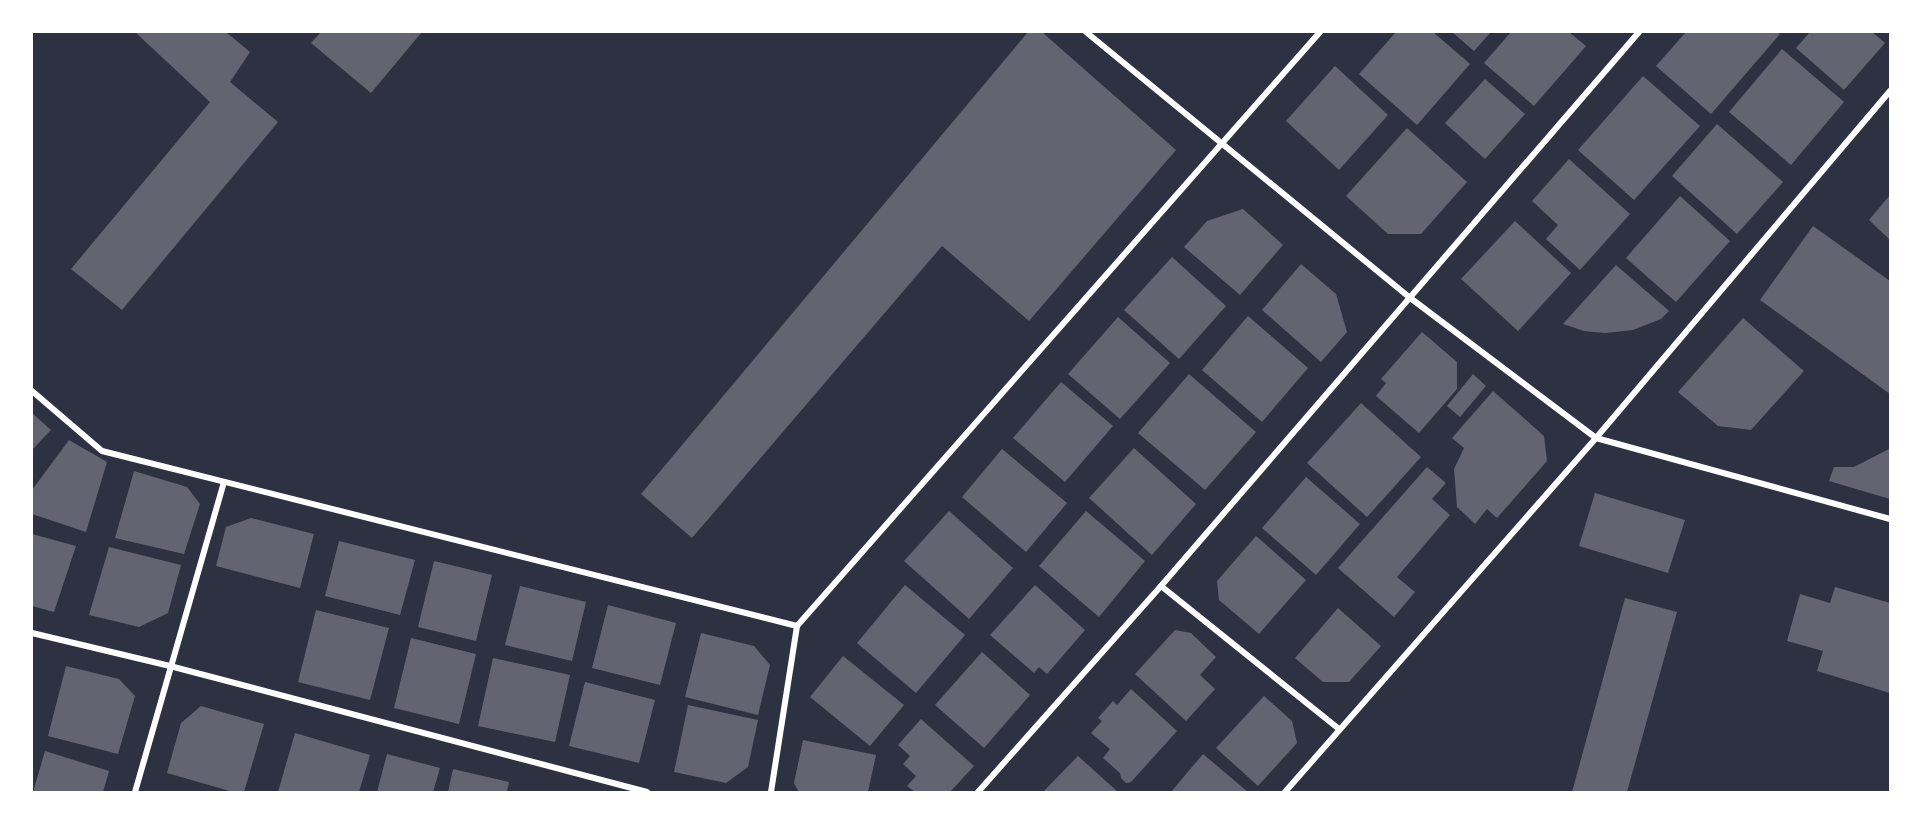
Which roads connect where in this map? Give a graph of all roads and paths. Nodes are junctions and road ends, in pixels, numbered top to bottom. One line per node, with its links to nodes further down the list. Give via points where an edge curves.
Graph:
1 (1086, 32): 5 (street)
2 (1320, 32): 5 (street)
3 (1639, 32): 6 (street)
4 (1890, 91): 8 (street)
5 (1221, 143): 6 (street); 12 (street)
6 (1409, 297): 8 (street); 11 (street)
7 (32, 391): 9 (street, via 102,451)
8 (1596, 438): 10 (street); 15 (street)
9 (224, 482): 12 (street); 14 (street)
10 (1890, 519)
11 (1161, 586): 15 (street); 19 (street)
12 (797, 626): 18 (street)
13 (32, 633): 14 (street)
14 (170, 666): 16 (street); 17 (street)
15 (1339, 729): 20 (street)
16 (135, 792)
17 (647, 792)
18 (771, 792)
19 (978, 792)
20 (1285, 792)

